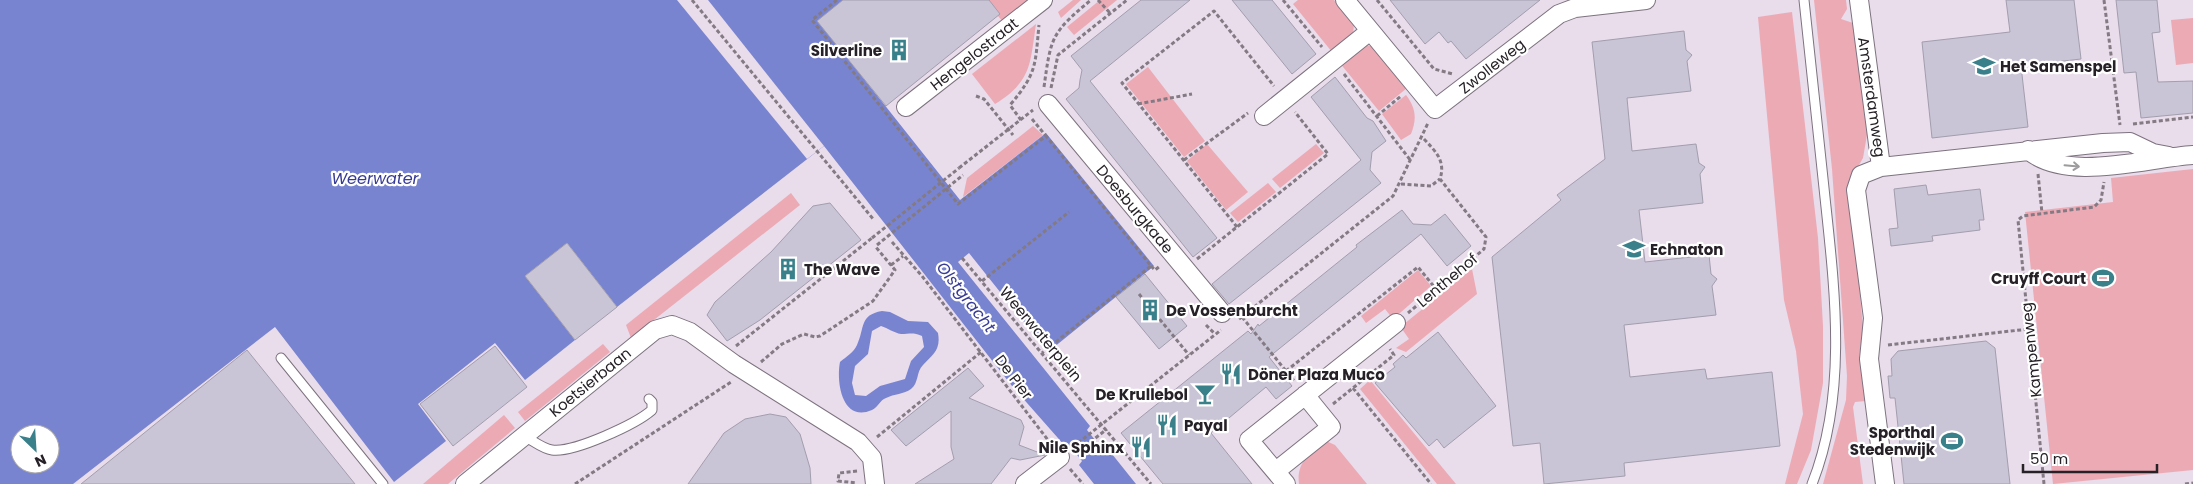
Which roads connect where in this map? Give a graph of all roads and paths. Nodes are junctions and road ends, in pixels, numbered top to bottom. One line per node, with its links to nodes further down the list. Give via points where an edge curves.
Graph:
1 (692, 0): 48 (path)
2 (837, 0): 33 (path, via 812,20 958,204)
3 (1042, 0): 23 (street, Hengelostraat); 28 (path, via 1034,69 1028,83 1010,105)
4 (1091, 0): 21 (path, via 1063,23 1054,36)
5 (1098, 0): 14 (path)
6 (1127, 0): 14 (path)
7 (1283, 0): 16 (path)
8 (1345, 0): 15 (street)
9 (1377, 0): 17 (path, via 1434,69 1452,73)
10 (1646, 0): 17 (street, Zwolleweg, via 1575,8 1560,14)
11 (1804, 0): 94 (lane, via 1834,285 1834,378 1822,451)
12 (1859, 0): 41 (street, Amsterdamweg)
13 (2104, 0): 29 (path)
14 (1110, 13): 21 (path, via 1058,55)
15 (1370, 31): 16 (street); 24 (street)
16 (1333, 60): 20 (street); 39 (path)
17 (1464, 88): 24 (street, Zwolleweg)
18 (1192, 94): 22 (path)
19 (976, 96): 30 (path, via 984,99)
20 (1285, 99): 22 (path, via 1214,11 1122,83); 25 (street); 49 (path, via 1328,154)
21 (1043, 100): 28 (path); 56 (street, Doesburgkade)
22 (1138, 104): 38 (path)
23 (906, 108)
24 (1435, 109): 34 (path)
25 (1257, 114): 38 (path)
26 (2193, 118): 29 (path)
27 (1032, 119): 33 (path)
28 (1020, 120): 30 (path)
29 (2120, 125): 31 (path)
30 (1008, 129): 32 (path); 68 (path, bridge)
31 (2114, 129)
32 (1013, 135)
33 (1046, 136): 54 (path)
34 (1422, 138): 39 (path); 43 (path, via 1441,159)
35 (2032, 153): 37 (street, Amsterdamweg, via 2130,142); 40 (street, Amsterdamweg, one-way to 40, via 2064,166 2088,168); 41 (street, Amsterdamweg); 47 (path)
36 (2193, 155): 37 (street, Amsterdamweg)
37 (2169, 156): 40 (street, Amsterdamweg)
38 (1184, 160): 49 (path)
39 (1411, 161): 44 (path)
40 (2104, 165): 47 (path, Kampenweg, via 2105,189 2094,207)
41 (1881, 167): 65 (street, via 1861,175 1856,190 1873,318)
42 (963, 176): 53 (path, bridge, via 876,245)
43 (1440, 179): 44 (path, via 1431,186); 58 (path, Lenthehof, via 1486,237 1484,249)
44 (1401, 184): 45 (path)
45 (1381, 205)
46 (1069, 212): 57 (path)
47 (2042, 214): 63 (path, Kampenweg, via 2023,216 2018,220)
48 (874, 220)
49 (1237, 227): 56 (path)
50 (892, 242): 51 (path, De Pier)
51 (904, 256): 53 (path); 66 (path, De Pier)
52 (962, 258): 57 (path, Weerwaterplein)
53 (891, 265): 71 (path, via 895,270 873,301 820,336 804,334 782,344)
54 (1151, 266): 55 (path, via 1155,270); 67 (path)
55 (1160, 266)
56 (1184, 268): 60 (street, Doesburgkade)
57 (982, 281): 67 (path, Weerwaterplein)
58 (1436, 289): 62 (path, Lenthehof); 72 (path, via 1418,267)
59 (1139, 294): 69 (path)
60 (1222, 313)
61 (1242, 317): 72 (path)
62 (1396, 323): 64 (street)
63 (2029, 329): 65 (path); 96 (path, Kampenweg)
64 (1380, 337): 74 (path, via 1394,355); 75 (street)
65 (1870, 347): 95 (street)
66 (981, 352): 81 (path); 82 (path, De Pier)
67 (1042, 353): 78 (path, Weerwaterplein)
68 (724, 355): 80 (street, Koetsierbaan, via 672,324 655,330); 90 (street, Koetsierbaan, via 858,442 872,458)
69 (1188, 355)
70 (281, 358): 87 (lane)
71 (760, 364)
72 (1286, 372): 75 (path)
73 (734, 381): 89 (path)
74 (1353, 388): 77 (path); 93 (path)
75 (1305, 395): 77 (street); 84 (street, via 1249,440)
76 (650, 399): 80 (lane, via 652,410 642,419 574,447 552,450)
77 (1320, 414): 84 (street, via 1331,427)
78 (1106, 429): 82 (path); 92 (path)
79 (1095, 430): 82 (path)
80 (524, 436): 88 (street, Koetsierbaan)
81 (876, 440)
82 (1065, 456): 91 (street)
83 (860, 471): 85 (path, via 839,473 838,481)
84 (1281, 478)
85 (857, 482)
86 (2193, 483): 97 (path)
87 (383, 484)
88 (465, 484)
89 (575, 484)
90 (875, 484)
91 (1025, 484)
92 (1151, 484)
93 (1431, 484)
94 (1812, 484)
95 (1886, 484)
96 (2044, 484)
97 (2185, 484)

